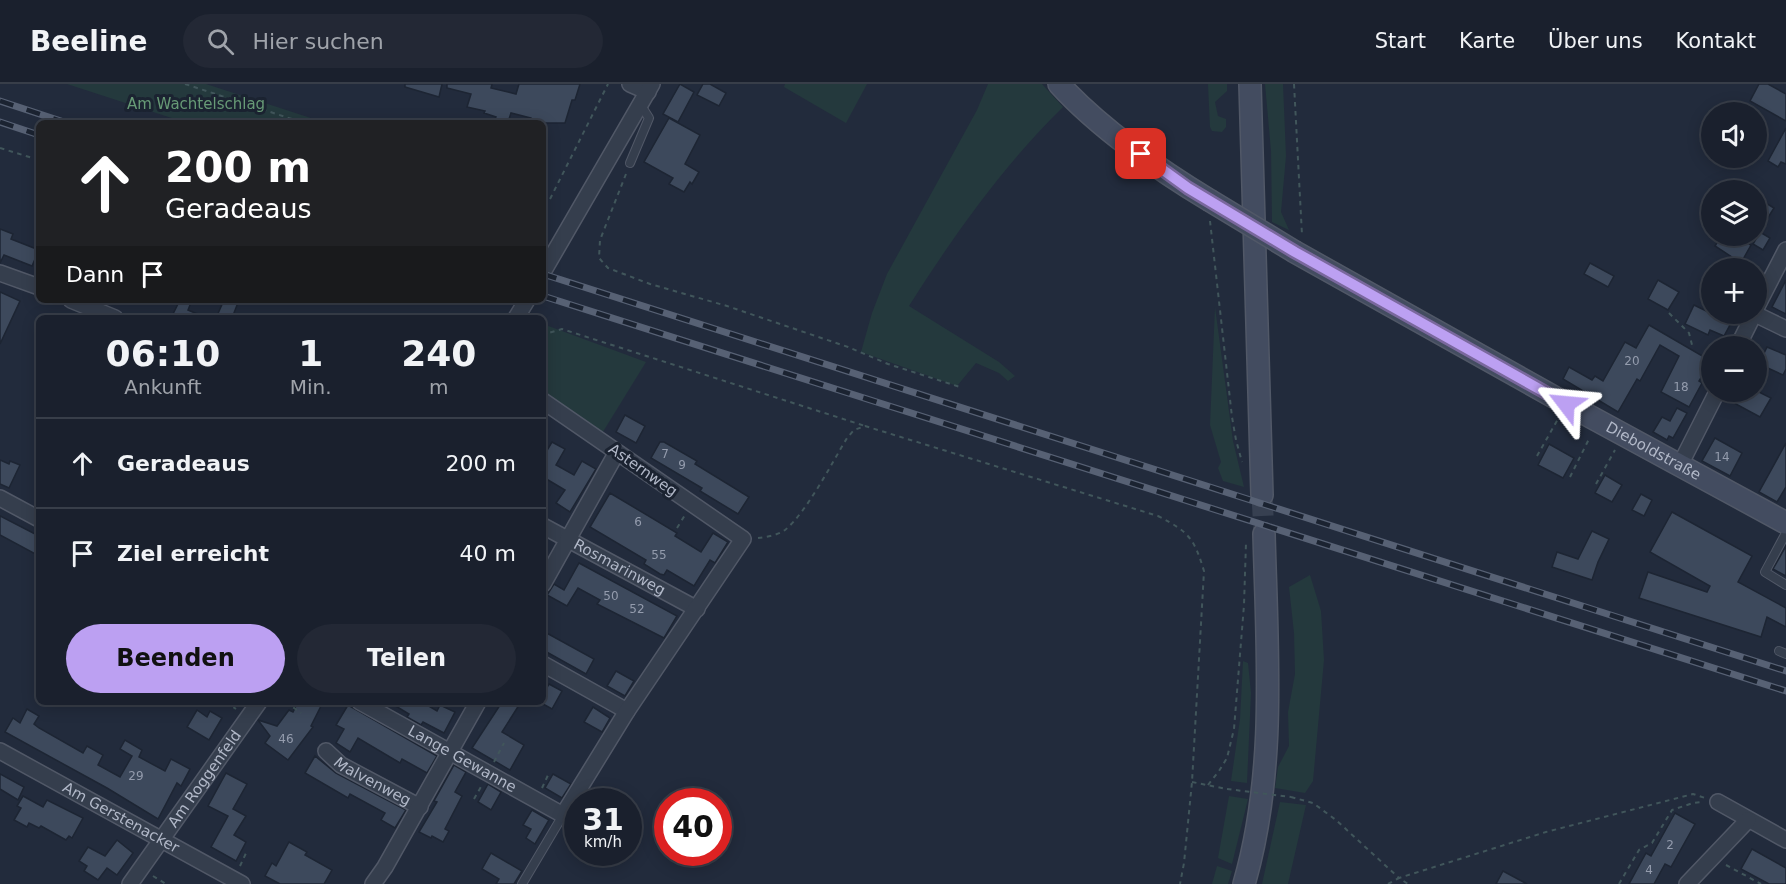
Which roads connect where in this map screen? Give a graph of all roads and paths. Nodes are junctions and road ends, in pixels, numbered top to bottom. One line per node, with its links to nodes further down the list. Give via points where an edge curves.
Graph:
1 (185, 84): 8 (path)
2 (608, 84): 13 (path)
3 (630, 84): 7 (street)
4 (1059, 84): 12 (street, Dieboldstraße, via 1110,130)
5 (1250, 84): 40 (street)
6 (1294, 84): 15 (path)
7 (647, 94): 11 (lane, via 649,118); 16 (street)
8 (295, 120)
9 (0, 148): 10 (path)
10 (36, 159)
11 (630, 163): 27 (path, via 600,240 599,258 608,268)
12 (1209, 200): 15 (street, Dieboldstraße, bridge); 37 (path, via 1232,417)
13 (546, 202)
14 (1786, 250): 19 (street)
15 (1299, 254): 30 (street, Dieboldstraße)
16 (546, 267)
17 (0, 273): 18 (street)
18 (36, 286)
19 (1767, 287)
20 (78, 303): 22 (street)
21 (1669, 312): 26 (path, via 1689,333)
22 (108, 315)
23 (1767, 320): 24 (street)
24 (1786, 329)
25 (546, 334): 32 (path, via 562,329)
26 (1692, 345)
27 (960, 387)
28 (1712, 402): 36 (street)
29 (546, 403): 34 (street, Asternweg)
30 (1566, 404): 31 (street, Dieboldstraße); 35 (path)
31 (1598, 421): 33 (street, Dieboldstraße); 38 (path)
32 (865, 426): 48 (path, via 847,438 785,530 776,535); 62 (path, via 1158,516 1181,528 1197,547 1204,571)
33 (1624, 435): 36 (street, Dieboldstraße); 39 (path)
34 (617, 452): 47 (street); 48 (street, Asternweg)
35 (1537, 456)
36 (1680, 465): 43 (street, Dieboldstraße)
37 (1244, 468)
38 (1570, 477)
39 (1596, 484)
40 (1262, 495)
41 (0, 498): 42 (street)
42 (36, 517)
43 (1786, 523)
44 (546, 528): 47 (street, Rosmarinweg)
45 (1786, 533): 50 (lane, via 1765,572)
46 (1255, 537): 63 (path, via 1245,548 1234,729 1227,758); 77 (street, via 1267,666 1265,766 1254,850)
47 (567, 539): 49 (street); 51 (street, Rosmarinweg)
48 (743, 539): 51 (street)
49 (546, 578)
50 (1786, 585)
51 (697, 609): 57 (street)
52 (546, 666): 57 (street)
53 (257, 705): 68 (street, Am Roggenfeld)
54 (290, 705): 58 (path)
55 (365, 705): 61 (street, Lange Gewanne)
56 (476, 705): 61 (street)
57 (627, 711): 66 (street)
58 (301, 713)
59 (0, 751): 68 (street, Am Gerstenacker)
60 (326, 751): 65 (street, Malvenweg, via 342,765)
61 (451, 752): 65 (street); 66 (street, Lange Gewanne)
62 (1192, 782): 63 (path); 76 (path)
63 (1208, 785): 71 (path, bridge, via 1313,803)
64 (1718, 802): 67 (street); 71 (path, via 1693,794 1546,832); 80 (path, via 1693,803 1672,810 1652,843 1639,850)
65 (420, 807): 74 (street)
66 (563, 815): 75 (lane)
67 (1748, 820): 69 (street); 70 (street)
68 (161, 840): 72 (street, Am Roggenfeld); 73 (street, Am Gerstenacker)
69 (1786, 840)
70 (1712, 858): 81 (street); 82 (path)
71 (1400, 878): 78 (path); 79 (path)
72 (130, 884)
73 (242, 884)
74 (373, 884)
75 (522, 884)
76 (1180, 884)
77 (1244, 884)
78 (1388, 884)
79 (1408, 884)
80 (1619, 884)
81 (1687, 884)
82 (1761, 884)

